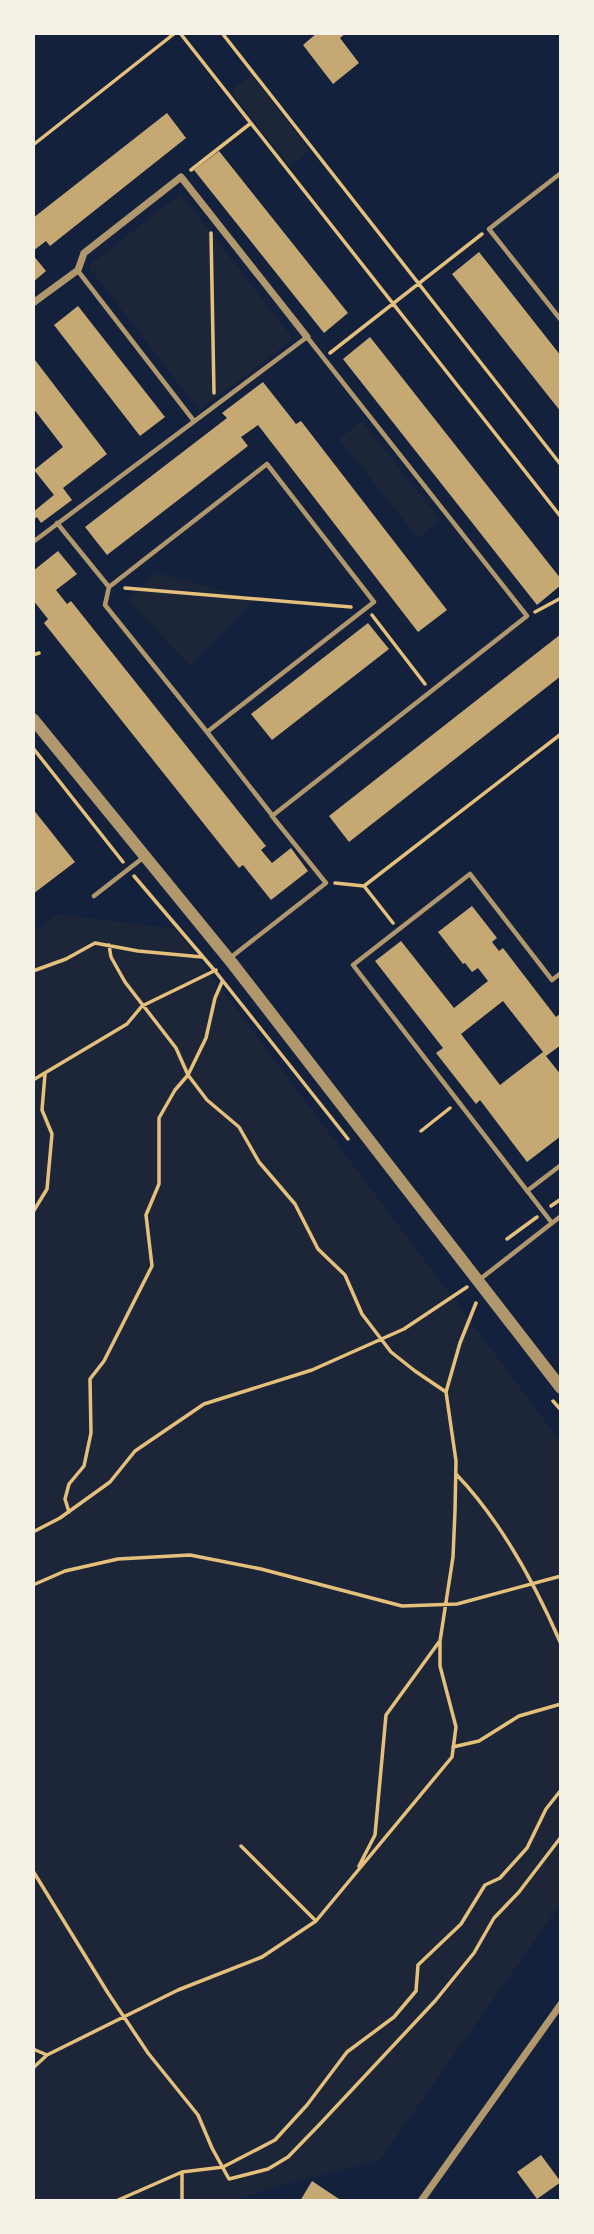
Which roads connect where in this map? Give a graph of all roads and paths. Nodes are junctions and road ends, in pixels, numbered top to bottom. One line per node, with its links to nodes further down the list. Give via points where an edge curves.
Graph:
1 (175, 33): 5 (path)
2 (180, 33): 4 (path)
3 (222, 33): 11 (path)
4 (251, 123): 7 (path); 13 (path)
5 (33, 145)
6 (561, 173): 9 (lane)
7 (181, 177): 8 (street); 10 (street, via 84,253)
8 (210, 215): 15 (street); 17 (path)
9 (489, 229): 11 (path); 14 (lane)
10 (78, 270): 12 (street); 18 (lane)
11 (418, 284): 13 (path); 19 (path)
12 (33, 303)
13 (393, 304): 16 (path); 20 (path)
14 (561, 320)
15 (307, 337): 16 (lane); 17 (lane)
16 (323, 358): 26 (lane)
17 (214, 406): 18 (lane)
18 (194, 421): 21 (lane)
19 (561, 465)
20 (561, 517)
21 (57, 523): 22 (lane); 23 (lane)
22 (33, 542)
23 (109, 587): 25 (path); 25 (lane, via 267,464 374,602); 31 (lane, via 105,604)
24 (561, 598): 26 (path)
25 (366, 608): 29 (path); 31 (lane)
26 (527, 616): 29 (lane)
27 (39, 653): 28 (path)
28 (33, 655)
29 (431, 691): 34 (lane)
30 (33, 719): 35 (street)
31 (207, 732): 34 (lane)
32 (561, 734): 38 (path)
33 (33, 748): 36 (path)
34 (272, 816): 37 (lane)
35 (145, 856): 36 (lane); 43 (street)
36 (129, 869): 39 (lane); 42 (path)
37 (326, 883): 38 (path); 43 (lane)
38 (364, 886): 40 (path)
39 (94, 896)
40 (398, 930): 46 (lane, via 470,874 552,979); 52 (lane, via 353,965)
41 (109, 945): 42 (path); 44 (path, via 95,943); 48 (path, via 111,957)
42 (203, 957): 43 (path); 45 (path)
43 (233, 964): 45 (path); 47 (path); 60 (street)
44 (33, 971)
45 (215, 971): 47 (path); 48 (path)
46 (561, 973)
47 (223, 981): 50 (path, via 206,1038); 54 (path)
48 (142, 1006): 49 (path, via 127,1024); 50 (path, via 176,1048)
49 (45, 1074): 51 (path); 57 (path, via 42,1110 52,1134 47,1189)
50 (188, 1075): 64 (path, via 207,1100 239,1127 259,1162 295,1204 318,1249 345,1275 362,1314); 70 (path, via 159,1118 159,1184 146,1215 152,1266 104,1361 90,1379 91,1433 84,1466 69,1484 65,1499)
51 (33, 1080)
52 (458, 1102): 53 (path); 56 (lane)
53 (421, 1131)
54 (353, 1145)
55 (561, 1165): 56 (lane)
56 (527, 1191): 59 (lane)
57 (33, 1212)
58 (561, 1216): 59 (lane)
59 (552, 1223): 60 (lane)
60 (478, 1280): 61 (path); 65 (street)
61 (465, 1288): 62 (path); 64 (path)
62 (477, 1301): 63 (path); 66 (path)
63 (485, 1312)
64 (382, 1339): 66 (path, via 391,1352); 70 (path, via 312,1370 204,1404 135,1451 110,1482)
65 (561, 1388)
66 (446, 1392): 69 (path)
67 (552, 1399): 68 (path)
68 (561, 1410)
69 (456, 1473): 73 (path, via 475,1493); 75 (path)
70 (69, 1511): 71 (path)
71 (33, 1532)
72 (561, 1576): 73 (path)
73 (533, 1584): 75 (path); 77 (path)
74 (33, 1585): 75 (path, via 65,1571 118,1559 190,1555 402,1606)
75 (446, 1605): 76 (path)
76 (440, 1641): 79 (path, via 440,1666 456,1727); 84 (path, via 387,1715 375,1835)
77 (561, 1644)
78 (561, 1704): 79 (path, via 519,1716 479,1741)
79 (453, 1747): 84 (path, via 452,1757)
80 (561, 1790): 91 (path, via 527,1848 500,1878 485,1885 461,1924 418,1965 416,1991 394,2017 348,2052 275,2140)
81 (561, 1837): 91 (path, via 494,1918 474,1953 435,2001 288,2157 268,2169 229,2179)
82 (241, 1846): 85 (path)
83 (33, 1871): 87 (path)
84 (357, 1871): 85 (path)
85 (316, 1921): 87 (path, via 262,1957)
86 (561, 2004): 95 (street)
87 (124, 2016): 89 (path); 91 (path, via 198,2115)
88 (33, 2049): 89 (path)
89 (47, 2055): 90 (path)
90 (33, 2068)
91 (223, 2167): 92 (path)
92 (182, 2172): 93 (path); 94 (path)
93 (116, 2201)
94 (182, 2201)
95 (421, 2201)

